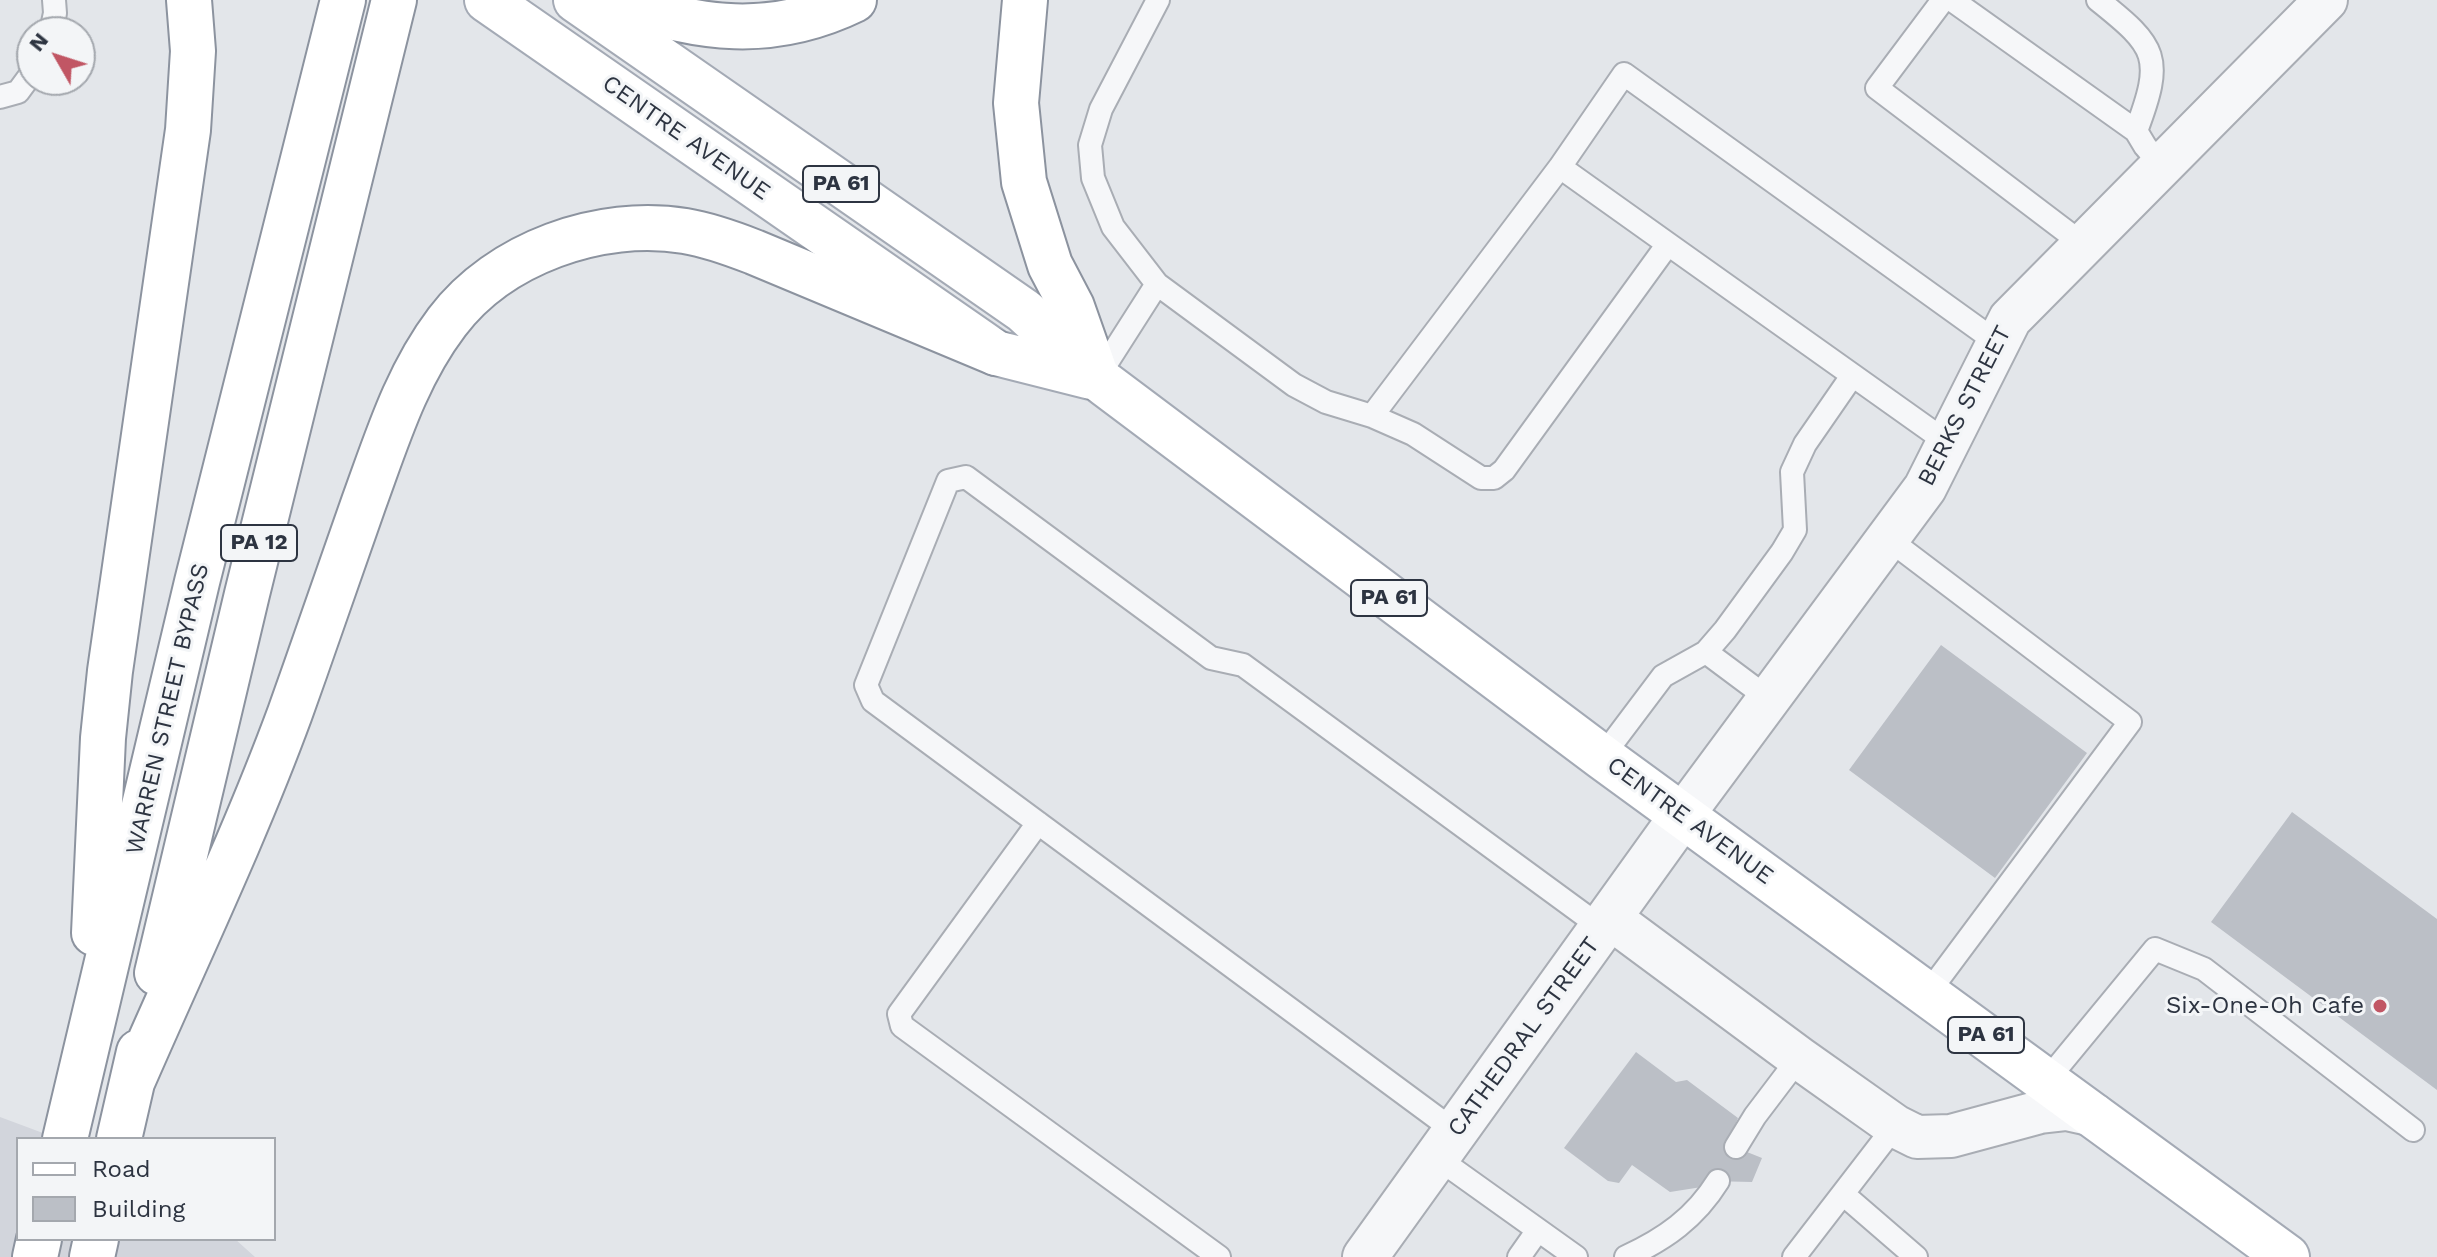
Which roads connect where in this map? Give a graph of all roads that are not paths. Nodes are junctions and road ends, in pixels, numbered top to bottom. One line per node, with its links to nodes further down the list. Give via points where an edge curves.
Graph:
1 (189, 0): 34 (main road, via 193,51 188,130 104,725)
2 (343, 0): 34 (main road, WARREN STREET BYPASS / PA 12, via 197,582)
3 (487, 0): 21 (main road, CENTRE AVENUE / PA 61)
4 (576, 0): 23 (main road, CENTRE AVENUE / PA 61, via 1024,311)
5 (613, 0): 6 (main road, via 685,21 755,28 809,19)
6 (854, 0)
7 (1025, 0): 23 (main road, via 1016,103 1024,182 1050,265 1072,307)
8 (1943, 0): 18 (lane, via 1877,88)
9 (1952, 0): 14 (lane)
10 (2098, 0): 14 (lane, via 2133,28 2150,50 2152,76)
11 (2326, 0): 15 (street, BERKS STREET)
12 (394, 3): 36 (main road, WARREN STREET BYPASS / PA 12, via 224,687)
13 (1152, 4): 19 (lane, via 1101,109 1090,145 1093,178 1113,227)
14 (2136, 131): 15 (lane)
15 (2162, 166): 18 (street, BERKS STREET)
16 (1560, 167): 17 (lane); 20 (lane, via 1624,74); 24 (lane)
17 (1668, 244): 22 (lane); 24 (lane, via 1494,478 1470,473 1413,434)
18 (2084, 245): 20 (street, BERKS STREET, via 2010,319)
19 (1157, 284): 23 (lane); 24 (lane, via 1294,385)
20 (1998, 343): 25 (street, BERKS STREET)
21 (996, 353): 23 (main road, CENTRE AVENUE / PA 61); 36 (main road, via 754,252 683,231 641,228 560,243 496,274 472,294 409,381 259,791)
22 (1852, 376): 25 (lane); 27 (lane, via 1792,472 1795,530)
23 (1097, 378): 29 (main road, CENTRE AVENUE / PA 61)
24 (1372, 416)
25 (1948, 443): 26 (street, BERKS STREET, via 1925,488)
26 (1887, 538): 28 (street, BERKS STREET); 33 (lane, via 2130,722)
27 (1706, 652): 28 (lane); 29 (lane, via 1663,676)
28 (1769, 699): 30 (street, BERKS STREET)
29 (1602, 757): 30 (main road, CENTRE AVENUE / PA 61)
30 (1682, 816): 32 (street, CATHEDRAL STREET); 33 (main road, CENTRE AVENUE / PA 61)
31 (1038, 823): 32 (lane, via 873,701 866,685 948,481 966,477 1211,658 1243,665); 43 (lane); 48 (lane, via 899,1014 902,1026)
32 (1606, 923): 35 (street); 43 (street, CATHEDRAL STREET)
33 (1928, 993): 37 (main road, CENTRE AVENUE / PA 61)
34 (89, 1044): 41 (main road, WARREN STREET BYPASS / PA 12)
35 (1799, 1058): 39 (street); 44 (lane)
36 (133, 1080): 42 (main road, WARREN STREET BYPASS / PA 12)
37 (2047, 1080): 38 (main road, CENTRE AVENUE / PA 61); 40 (lane, via 2155,949 2204,969)
38 (2094, 1115): 39 (street, via 2067,1109 2040,1112 1940,1136 1917,1137); 55 (main road, CENTRE AVENUE / PA 61)
39 (1895, 1126): 46 (lane)
40 (2413, 1130)
41 (66, 1137)
42 (119, 1137)
43 (1446, 1144): 47 (lane); 49 (street, CATHEDRAL STREET)
44 (1736, 1147)
45 (1718, 1181): 52 (lane, via 1685,1222)
46 (1843, 1194): 53 (lane); 54 (lane)
47 (1538, 1230): 50 (lane); 51 (lane)
48 (1219, 1257)
49 (1365, 1257)
50 (1519, 1257)
51 (1576, 1257)
52 (1626, 1257)
53 (1794, 1257)
54 (1916, 1257)
55 (2287, 1257)

